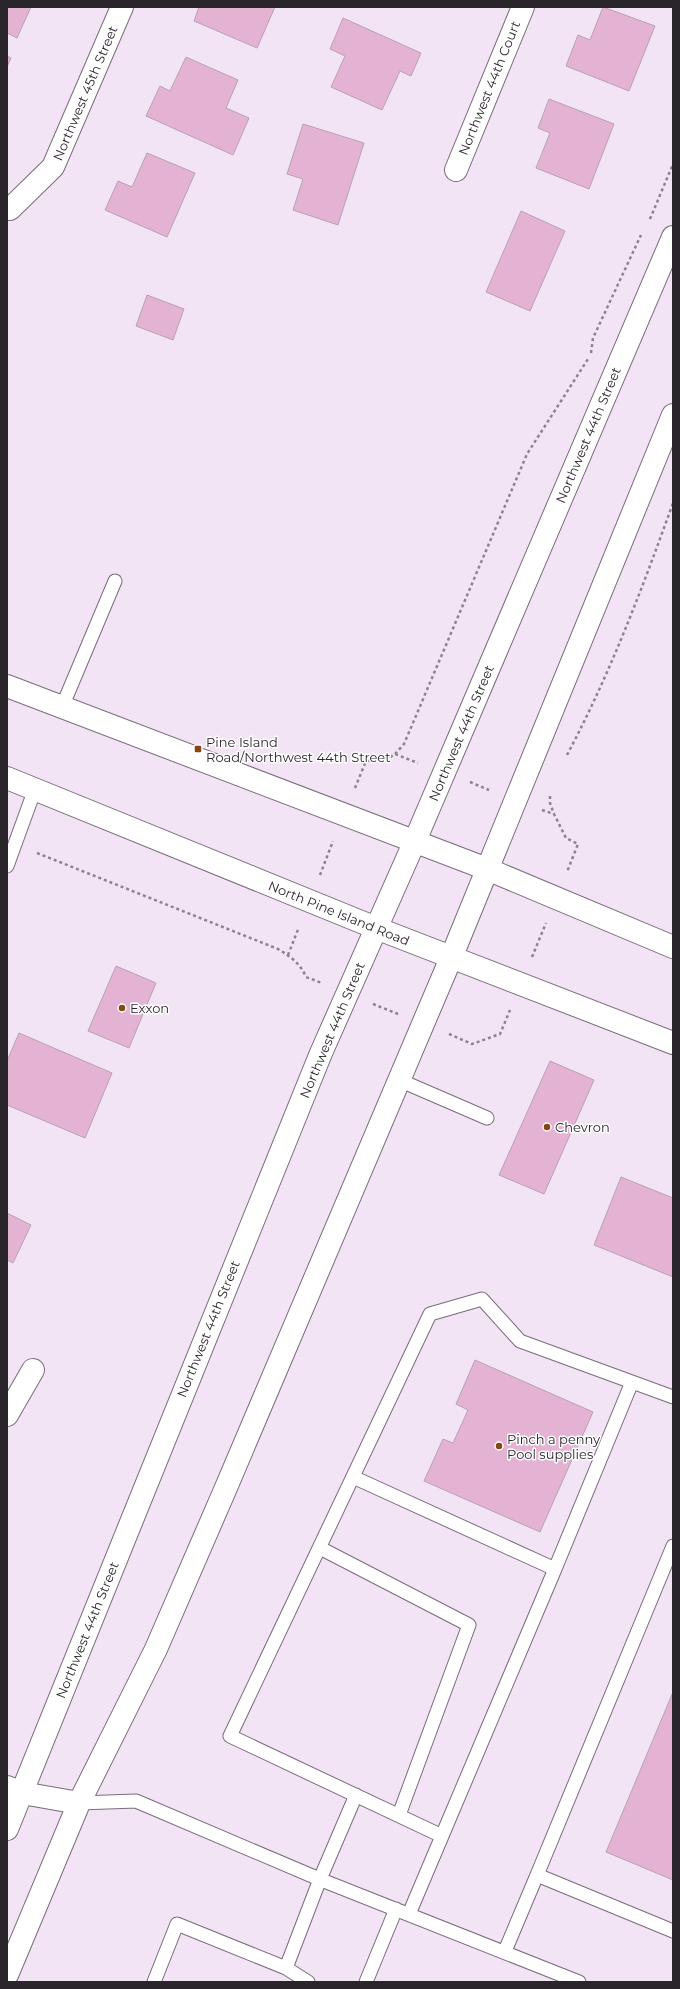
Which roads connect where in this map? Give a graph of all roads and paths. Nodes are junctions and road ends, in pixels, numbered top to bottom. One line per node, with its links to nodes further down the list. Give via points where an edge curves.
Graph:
1 (122, 7): 5 (street, Northwest 45th Street, via 53,168)
2 (522, 7): 4 (street, Northwest 44th Court)
3 (673, 164): 6 (path)
4 (456, 170)
5 (8, 209)
6 (649, 221)
7 (642, 234): 14 (path, via 593,338 591,355 527,454 404,744)
8 (673, 237): 16 (street, Northwest 44th Street)
9 (673, 415): 20 (street)
10 (673, 503): 15 (path, via 623,636)
11 (115, 581): 13 (lane)
12 (7, 686): 13 (street)
13 (62, 707): 22 (street)
14 (395, 754): 16 (path); 22 (path, via 387,759 366,761)
15 (566, 757)
16 (444, 772): 20 (path); 23 (street, Northwest 44th Street)
17 (7, 778): 18 (street, North Pine Island Road)
18 (35, 790): 24 (lane); 28 (street, North Pine Island Road)
19 (550, 790): 21 (path, via 550,803)
20 (516, 800): 21 (path); 26 (street)
21 (554, 814): 27 (path, via 566,838 578,844)
22 (344, 816): 23 (street); 28 (path)
23 (414, 843): 26 (street); 29 (street, Northwest 44th Street)
24 (15, 844): 25 (lane); 31 (path)
25 (7, 866)
26 (487, 869): 27 (street); 32 (street)
27 (556, 898): 30 (street); 33 (path)
28 (309, 901): 29 (street, North Pine Island Road); 31 (path)
29 (376, 928): 32 (street, North Pine Island Road); 34 (street, Northwest 44th Street)
30 (673, 947)
31 (288, 955): 34 (path, via 303,968 306,977)
32 (451, 958): 33 (street, North Pine Island Road); 35 (street)
33 (521, 984): 35 (path, via 500,1034 472,1044); 36 (street, North Pine Island Road)
34 (347, 994): 35 (path); 47 (street, Northwest 44th Street)
35 (423, 1024): 37 (street)
36 (673, 1043)
37 (399, 1080): 38 (lane); 49 (street, via 156,1649)
38 (487, 1118)
39 (33, 1370): 42 (street)
40 (632, 1382): 41 (lane); 43 (lane, via 520,1340 482,1299 430,1314); 46 (lane)
41 (673, 1397)
42 (7, 1415)
43 (353, 1478): 45 (lane); 46 (lane)
44 (673, 1546): 53 (lane)
45 (320, 1548): 48 (lane, via 230,1736); 50 (lane, via 469,1625)
46 (555, 1569): 52 (lane)
47 (15, 1790): 49 (street); 51 (street, Northwest 44th Street)
48 (356, 1795): 50 (lane); 54 (lane)
49 (79, 1803): 54 (lane, via 136,1801); 60 (street)
50 (399, 1815): 52 (lane)
51 (7, 1829)
52 (442, 1836): 56 (lane)
53 (537, 1876): 57 (lane); 58 (lane)
54 (320, 1879): 55 (lane); 59 (lane)
55 (396, 1909): 56 (lane); 63 (lane)
56 (409, 1914): 58 (lane)
57 (673, 1930)
58 (505, 1952): 64 (lane)
59 (286, 1968): 61 (lane, via 177,1924); 62 (lane)
60 (7, 1975)
61 (154, 1982)
62 (308, 1982)
63 (366, 1982)
64 (579, 1982)

